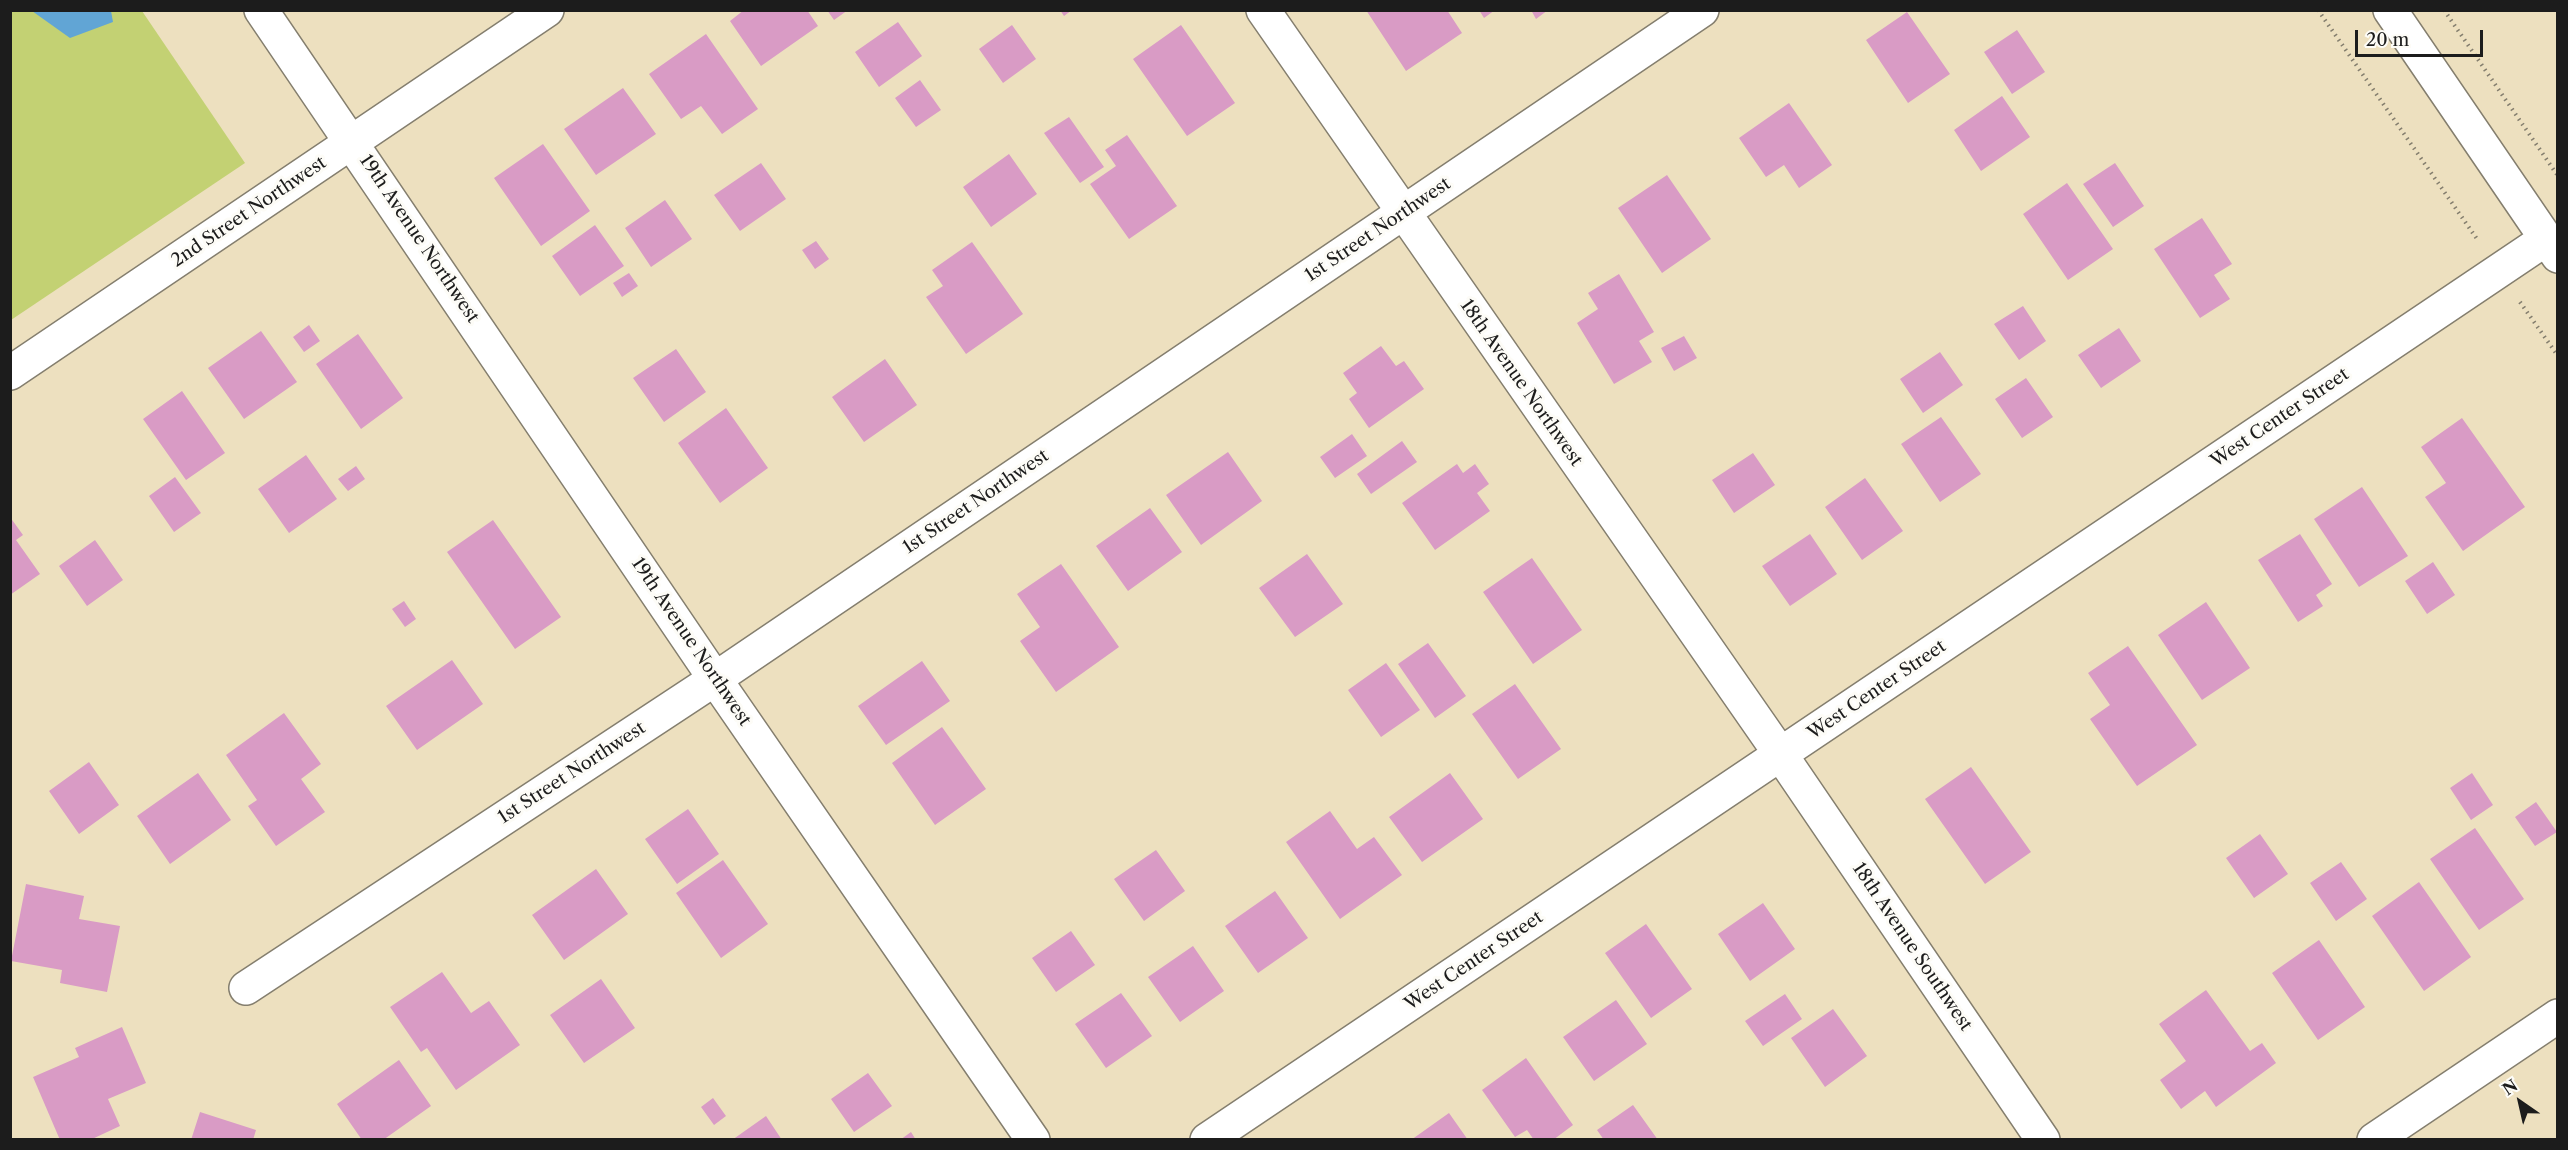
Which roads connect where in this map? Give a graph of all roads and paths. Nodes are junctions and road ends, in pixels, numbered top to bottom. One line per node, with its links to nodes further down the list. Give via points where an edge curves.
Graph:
1 (261, 10): 8 (street, 19th Avenue Northwest)
2 (547, 10): 8 (street, 2nd Street Northwest)
3 (1263, 10): 10 (street, 18th Avenue Northwest)
4 (1702, 10): 10 (street, 1st Street Northwest)
5 (2318, 10): 12 (path)
6 (2390, 10): 11 (street)
7 (2444, 10): 9 (path)
8 (353, 142): 14 (street, 2nd Street Northwest); 15 (street, 19th Avenue Northwest)
9 (2558, 176)
10 (1402, 214): 15 (street, 1st Street Northwest); 16 (street, 18th Avenue Northwest)
11 (2552, 248): 12 (street, West Center Street)
12 (2498, 271): 13 (path); 16 (street, West Center Street)
13 (2558, 356)
14 (10, 373)
15 (715, 679): 17 (street, 1st Street Northwest); 19 (street, 19th Avenue Northwest)
16 (1781, 755): 20 (street, West Center Street); 21 (street, 18th Avenue Southwest)
17 (246, 988)
18 (2558, 1016): 22 (street)
19 (1033, 1140)
20 (1207, 1140)
21 (2043, 1140)
22 (2374, 1140)

